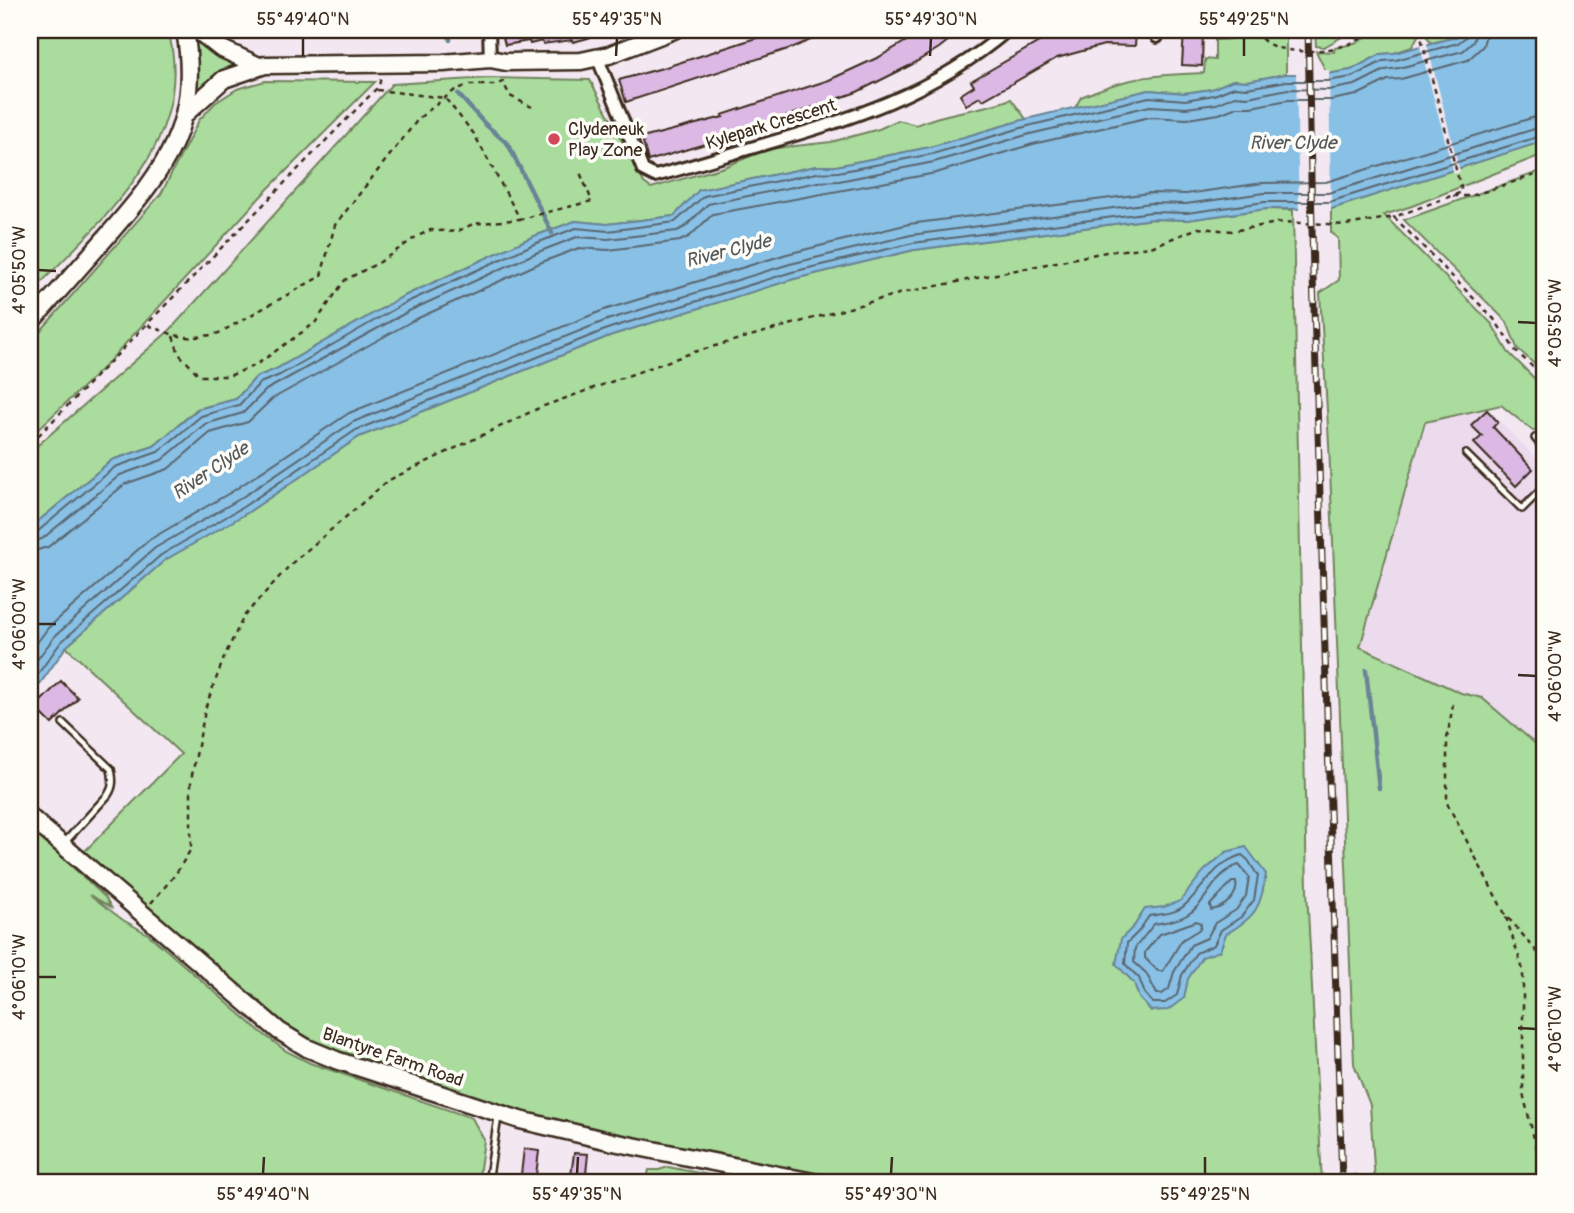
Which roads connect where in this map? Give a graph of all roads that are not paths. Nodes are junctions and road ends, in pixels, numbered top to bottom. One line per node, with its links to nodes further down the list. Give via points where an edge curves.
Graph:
1 (185, 30): 9 (main road, via 189,67)
2 (197, 30): 8 (main road, via 220,48)
3 (489, 30): 7 (street)
4 (674, 30): 6 (main road)
5 (1008, 30): 6 (street, Kylepark Crescent, via 949,74 882,107 655,176 643,170)
6 (598, 59): 7 (main road)
7 (490, 60): 8 (main road)
8 (259, 66): 9 (main road, via 224,79)
9 (185, 114): 10 (main road, via 153,182)
10 (30, 323)
11 (1535, 438): 12 (lane)
12 (1544, 449)
13 (1466, 454): 14 (lane, via 1522,509)
14 (1544, 490)
15 (64, 723): 17 (lane, via 113,776 108,795)
16 (30, 817): 17 (main road, Blantyre Farm Road)
17 (62, 845): 18 (main road, Blantyre Farm Road, via 299,1044)
18 (498, 1113): 19 (lane); 20 (main road, Blantyre Farm Road, via 570,1133)
19 (488, 1183)
20 (818, 1183)

